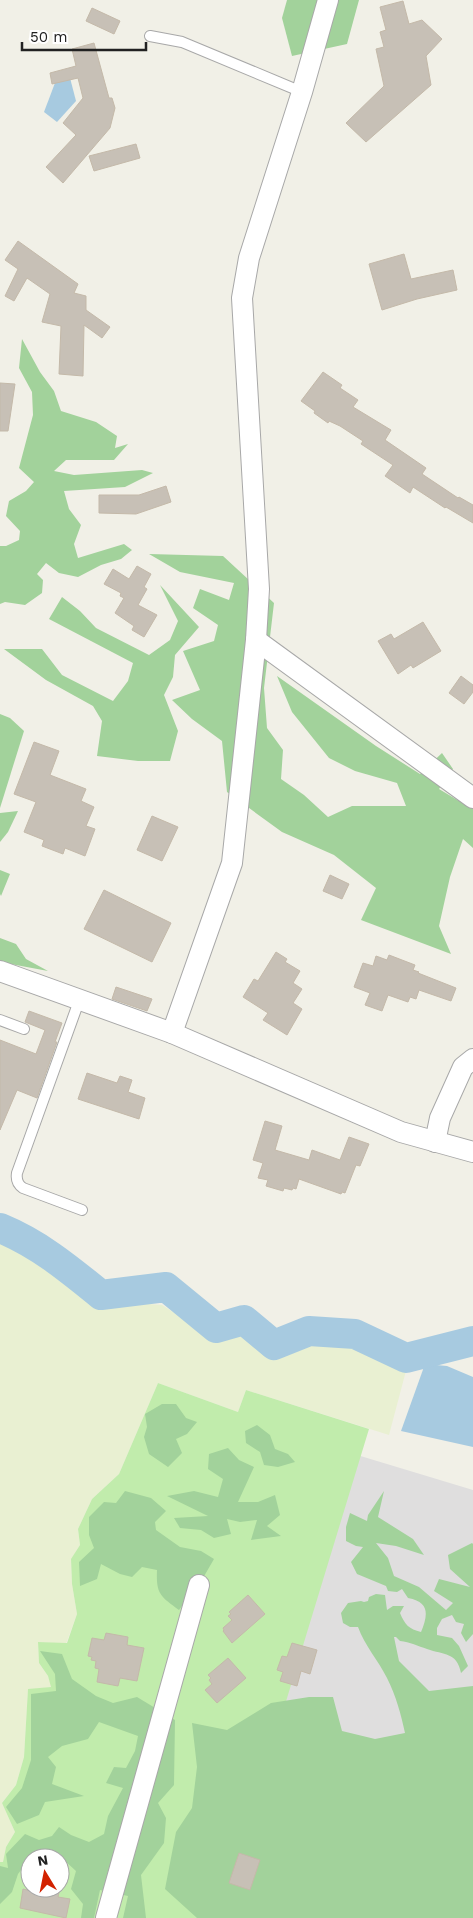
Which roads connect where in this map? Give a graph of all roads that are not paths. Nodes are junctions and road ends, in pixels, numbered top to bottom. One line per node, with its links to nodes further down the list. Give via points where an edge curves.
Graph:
1 (328, 0): 3 (street)
2 (150, 36): 3 (lane, via 182,42)
3 (302, 92): 4 (street, via 250,258 242,298 259,589)
4 (256, 640): 5 (street); 10 (street, via 232,863)
5 (473, 798)
6 (0, 971): 7 (street)
7 (79, 1001): 10 (street); 14 (lane, via 16,1178 23,1188)
8 (0, 1020): 9 (lane)
9 (24, 1029)
10 (172, 1033): 12 (street, via 401,1132)
11 (473, 1059): 12 (street, via 463,1067 440,1118)
12 (435, 1142): 13 (street)
13 (473, 1152)
14 (82, 1210)
15 (199, 1585): 16 (street)
16 (106, 1918)

